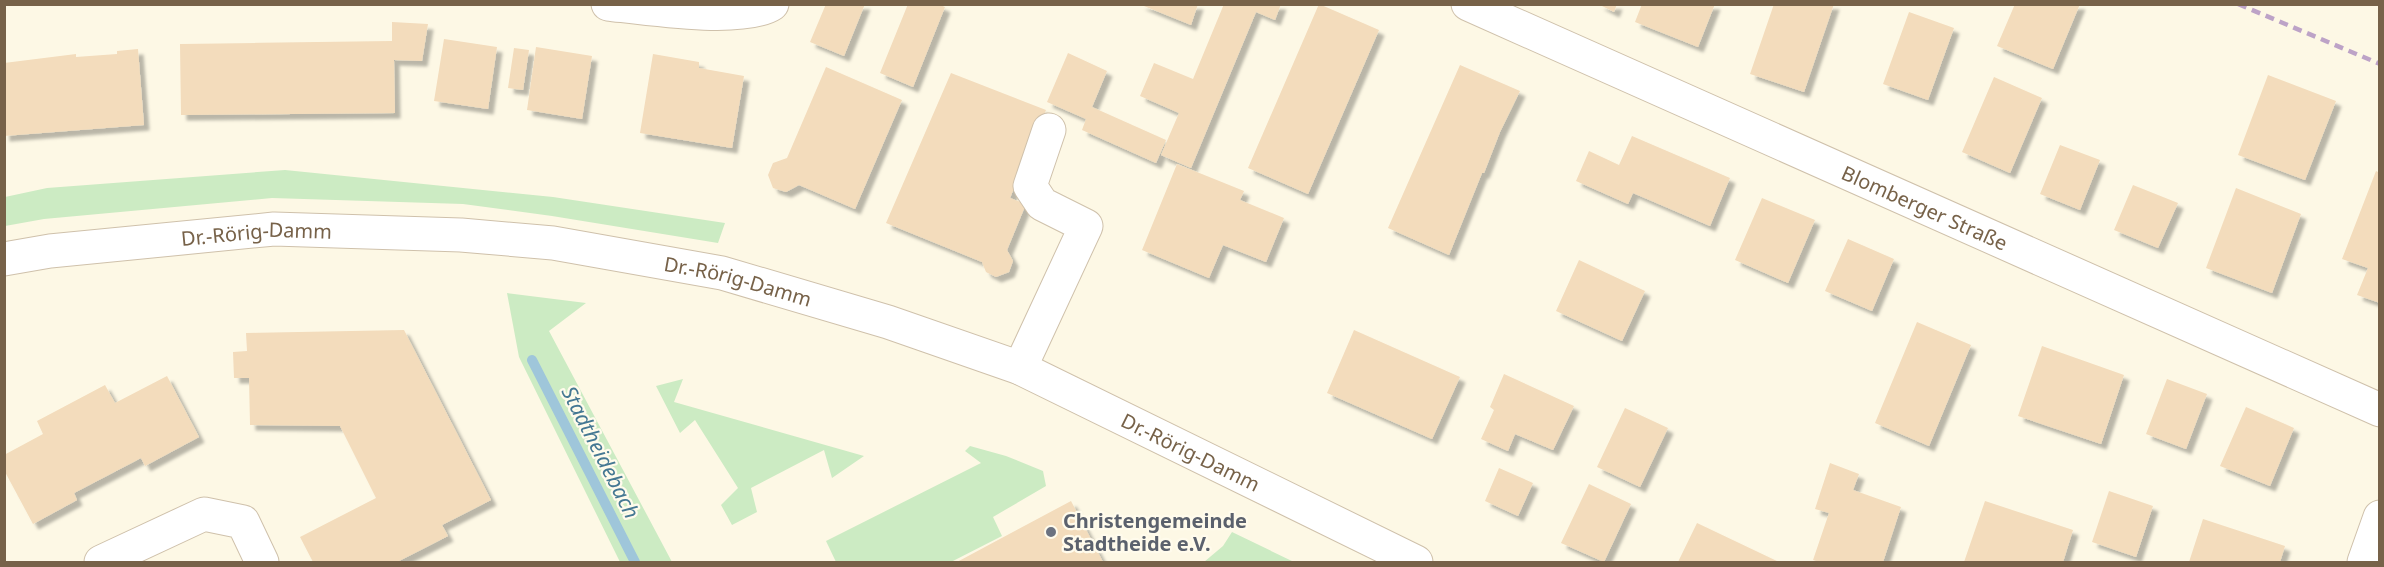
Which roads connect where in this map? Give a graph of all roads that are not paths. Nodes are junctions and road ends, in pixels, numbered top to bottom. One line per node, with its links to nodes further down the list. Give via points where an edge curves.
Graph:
1 (608, 4): 2 (street, via 732,15 764,10)
2 (772, 4)
3 (1468, 4): 7 (street, Blomberger Straße)
4 (1049, 130): 6 (street, via 1030,186 1042,204 1086,226)
5 (4, 259): 6 (street, Dr.-Rörig-Damm, via 274,229 461,235 553,243 722,273 888,322)
6 (1020, 368): 9 (street, Dr.-Rörig-Damm)
7 (2379, 411)
8 (2379, 517): 12 (street)
9 (1401, 559)
10 (101, 562): 11 (street, via 204,514 243,522)
11 (262, 562)
12 (2365, 562)

